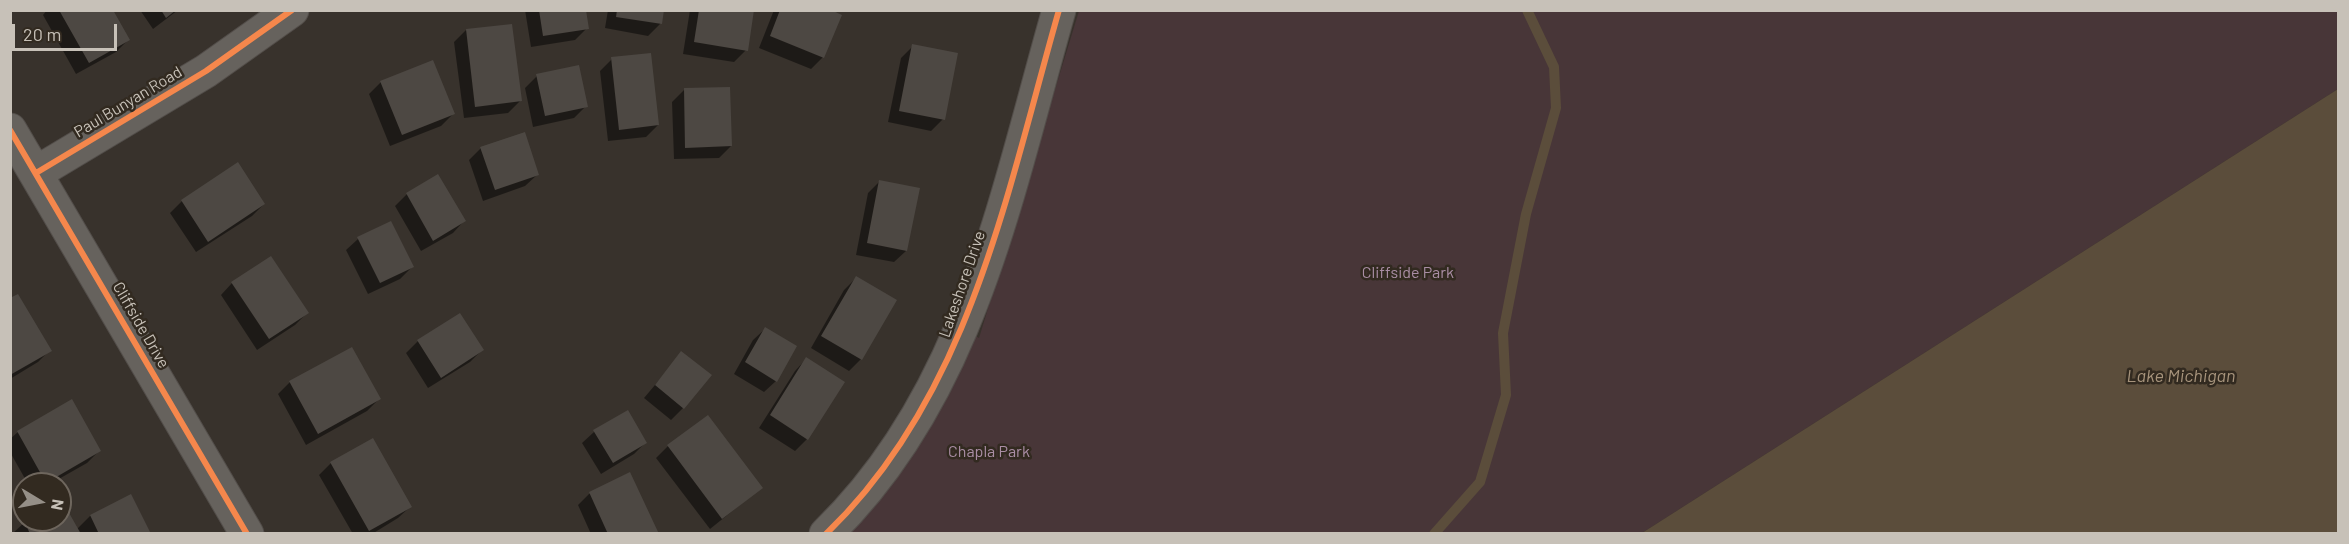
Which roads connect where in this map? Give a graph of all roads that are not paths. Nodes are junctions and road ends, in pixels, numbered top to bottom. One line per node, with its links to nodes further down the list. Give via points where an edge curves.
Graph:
1 (292, 10): 4 (street, Paul Bunyan Road, via 206,71)
2 (1059, 10): 6 (street, Lakeshore Drive, via 963,329 928,402 887,464)
3 (10, 130): 4 (street, Cliffside Drive)
4 (36, 173): 5 (street, Cliffside Drive)
5 (247, 534)
6 (826, 534)

